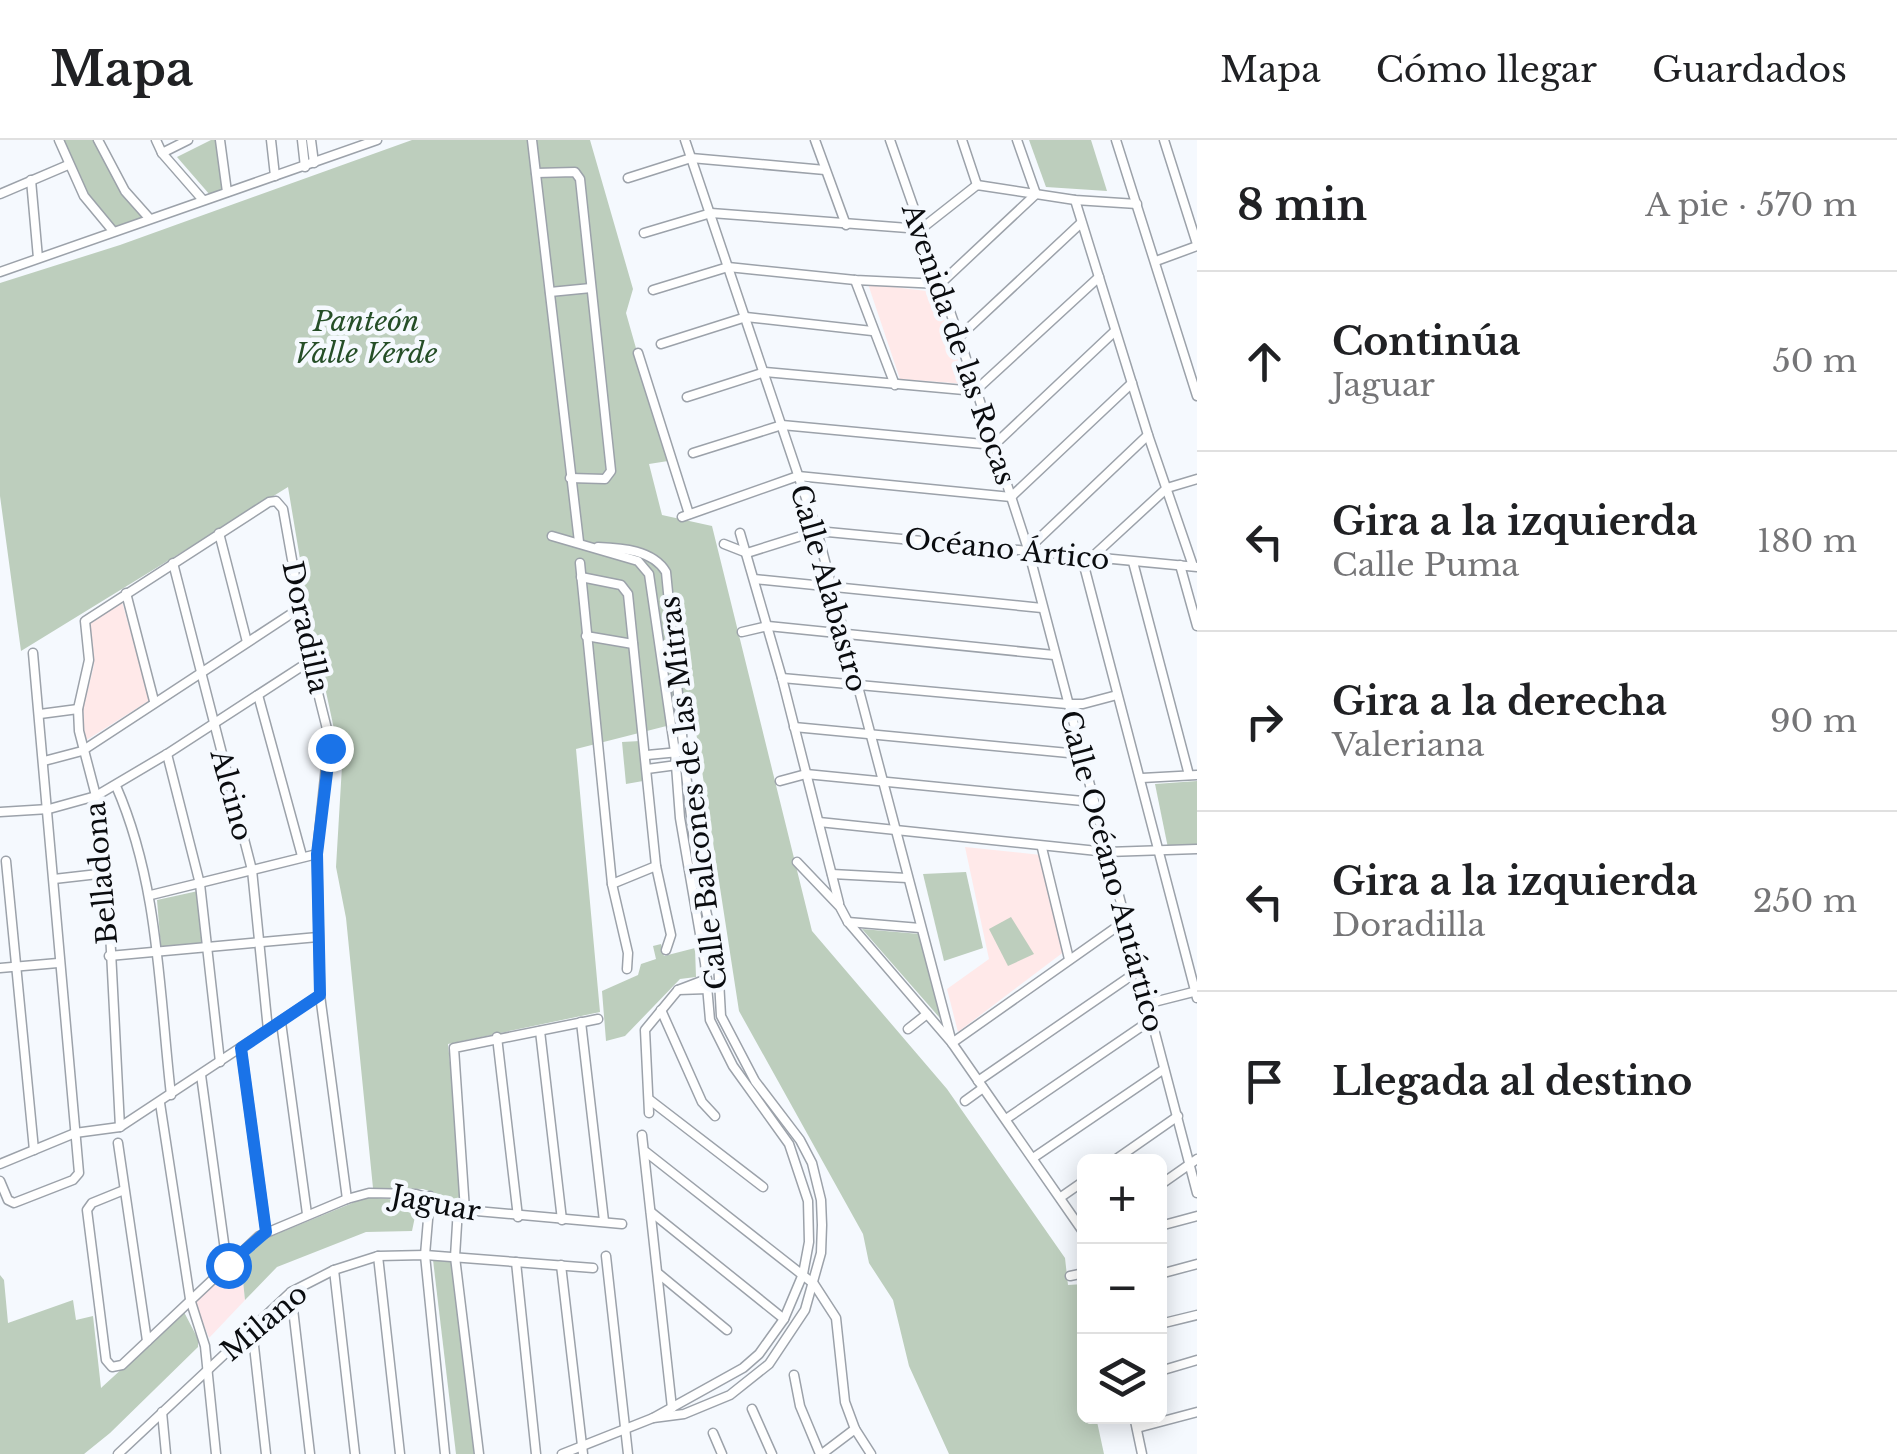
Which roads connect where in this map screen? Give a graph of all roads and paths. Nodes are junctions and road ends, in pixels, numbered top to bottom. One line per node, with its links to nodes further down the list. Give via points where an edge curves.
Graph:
1 (58, 140): 21 (street)
2 (98, 140): 36 (street, via 125,191)
3 (156, 140): 19 (street)
4 (188, 140): 19 (street)
5 (220, 140): 29 (street)
6 (271, 140): 25 (street)
7 (302, 140): 22 (street)
8 (311, 140): 22 (street)
9 (378, 140): 18 (street)
10 (532, 140): 24 (street)
11 (685, 140): 20 (street, Calle Alabastro)
12 (816, 140): 23 (street)
13 (890, 140): 39 (street, Avenida de las Rocas)
14 (962, 140): 28 (street)
15 (1018, 140): 31 (street)
16 (1116, 140): 34 (street)
17 (1164, 140): 42 (street)
18 (358, 143): 22 (street)
19 (162, 153): 32 (street)
20 (691, 158): 23 (street); 26 (street); 35 (street, Calle Alabastro)
21 (68, 165): 27 (street); 40 (street)
22 (309, 165): 25 (street)
23 (826, 170): 38 (street)
24 (536, 173): 50 (street, via 578,173); 52 (street)
25 (276, 176): 29 (street)
26 (628, 178)
27 (32, 180): 30 (street); 43 (street)
28 (977, 185): 31 (street); 39 (street)
29 (227, 192): 32 (street)
30 (0, 194)
31 (1036, 194): 33 (street); 49 (street)
32 (203, 200): 36 (street)
33 (1075, 200): 34 (street); 37 (street)
34 (1137, 204): 44 (street)
35 (711, 213): 38 (street); 41 (street); 45 (street, Calle Alabastro)
36 (149, 218): 40 (street)
37 (1082, 224): 47 (street); 56 (street)
38 (846, 225): 39 (street)
39 (921, 229): 49 (street, Avenida de las Rocas)
40 (112, 231): 43 (street)
41 (644, 233)
42 (1197, 245): 44 (street)
43 (38, 258): 46 (street)
44 (1156, 261): 63 (street)
45 (728, 267): 48 (street); 51 (street); 53 (street, Calle Alabastro)
46 (0, 272)
47 (1099, 276): 55 (street); 62 (street)
48 (855, 280): 49 (street); 54 (street)
49 (940, 284): 56 (street, Avenida de las Rocas)
50 (591, 288): 52 (street); 70 (street, via 611,471 605,479)
51 (653, 290)
52 (550, 292): 70 (street)
53 (746, 317): 54 (street); 57 (street); 59 (street, Calle Alabastro)
54 (872, 331): 61 (street)
55 (1115, 331): 60 (street); 67 (street)
56 (959, 337): 62 (street, Avenida de las Rocas)
57 (661, 344)
58 (638, 353): 69 (street, via 685,515)
59 (764, 372): 61 (street); 64 (street); 65 (street, Calle Alabastro)
60 (1132, 383): 66 (street); 73 (street)
61 (895, 385): 62 (street)
62 (976, 391): 67 (street, Avenida de las Rocas)
63 (1196, 391)
64 (687, 396)
65 (782, 425): 67 (street); 68 (street); 69 (street, Calle Alabastro)
66 (1148, 435): 72 (street); 81 (street)
67 (994, 445): 73 (street, Avenida de las Rocas)
68 (693, 452)
69 (798, 476): 73 (street); 74 (street, Calle Alabastro)
70 (570, 478): 78 (street)
71 (1197, 480): 72 (street)
72 (1167, 488): 83 (street); 88 (street)
73 (1011, 497): 81 (street, Avenida de las Rocas)
74 (817, 531): 81 (street, Océano Ártico); 82 (street); 91 (street, Calle Alabastro)
75 (740, 533): 82 (street)
76 (220, 534): 85 (street); 93 (street, Doradilla, via 276,501 283,509); 100 (street)
77 (552, 536): 78 (street, Calle Balcones de las Mitras)
78 (579, 542): 80 (street, Calle Balcones de las Mitras)
79 (724, 544): 82 (street)
80 (593, 546): 118 (street, Calle Balcones de las Mitras, via 638,561 649,574); 118 (street, Calle Balcones de las Mitras, via 645,554 666,572)
81 (1028, 549): 83 (street, Océano Ártico); 94 (street, Calle Océano Antártico)
82 (747, 553): 90 (street)
83 (1086, 558): 84 (street, Océano Ártico); 109 (street)
84 (1133, 562): 87 (street, Océano Ártico); 126 (street)
85 (173, 563): 92 (street); 105 (street, Alcino)
86 (580, 563): 89 (street)
87 (1180, 566): 88 (street, Océano Ártico); 96 (street)
88 (1195, 566)
89 (581, 577): 98 (street); 101 (street, via 624,587)
90 (754, 579): 91 (street); 95 (street)
91 (831, 586): 94 (street); 99 (street, Calle Alabastro)
92 (126, 594): 110 (street); 112 (street, Belladona, via 84,621 89,664)
93 (300, 608): 100 (street); 104 (street, Doradilla)
94 (1042, 608): 103 (street, Calle Océano Antártico)
95 (768, 626): 97 (street); 99 (street); 106 (street)
96 (1197, 626)
97 (742, 632)
98 (586, 636): 101 (street); 154 (street)
99 (845, 636): 103 (street); 107 (street, Calle Alabastro)
100 (246, 642): 105 (street)
101 (633, 644): 121 (street)
102 (34, 653): 113 (street)
103 (1054, 655): 111 (street, Calle Océano Antártico)
104 (310, 661): 108 (street); 143 (street, Doradilla, via 330,738)
105 (200, 671): 110 (street); 114 (street, Alcino)
106 (782, 678): 107 (street); 115 (street)
107 (857, 684): 111 (street); 116 (street, Calle Alabastro)
108 (258, 695): 114 (street); 144 (street)
109 (1117, 695): 111 (street); 127 (street)
110 (154, 701): 117 (street)
111 (1067, 704): 120 (street, Calle Océano Antártico)
112 (78, 709): 113 (street); 117 (street, Belladona)
113 (40, 714): 122 (street)
114 (214, 724): 119 (street); 148 (street, Alcino)
115 (794, 727): 116 (street); 125 (street)
116 (870, 734): 120 (street); 129 (street, Calle Alabastro)
117 (82, 750): 122 (street); 131 (street, Belladona)
118 (679, 752): 121 (street); 123 (street, Calle Balcones de las Mitras)
119 (167, 754): 130 (street); 153 (street)
120 (1079, 754): 132 (street, Calle Océano Antártico)
121 (646, 755): 124 (street)
122 (44, 761): 133 (street)
123 (680, 765): 124 (street); 135 (street, Calle Balcones de las Mitras); 136 (street, Calle Balcones de las Mitras)
124 (647, 769): 147 (street)
125 (806, 774): 128 (street); 129 (street); 137 (street)
126 (1193, 775): 127 (street)
127 (1142, 778): 140 (street)
128 (780, 781)
129 (881, 782): 132 (street); 138 (street, Calle Alabastro)
130 (116, 786): 131 (street); 155 (street)
131 (96, 796): 133 (street); 149 (street, Belladona)
132 (1092, 802): 142 (street, Calle Océano Antártico)
133 (49, 810): 134 (street); 152 (street)
134 (0, 812)
135 (691, 817): 136 (street); 167 (street, Calle Balcones de las Mitras)
136 (680, 818): 169 (street, Calle Balcones de las Mitras)
137 (819, 822): 138 (street); 150 (street)
138 (894, 831): 139 (street); 151 (street, Calle Alabastro)
139 (1042, 848): 142 (street); 166 (street)
140 (1159, 849): 141 (street); 142 (street); 176 (street)
141 (1197, 849)
142 (1108, 852): 157 (street, Calle Océano Antártico)
143 (317, 854): 144 (street); 160 (street, Doradilla)
144 (302, 856): 148 (street)
145 (6, 862): 170 (street)
146 (797, 862): 156 (street)
147 (656, 866): 154 (street); 163 (street, via 672,935)
148 (252, 870): 153 (street); 161 (street, Alcino)
149 (107, 873): 152 (street); 165 (street, Belladona)
150 (832, 874): 151 (street); 156 (street)
151 (907, 878): 159 (street, Calle Alabastro)
152 (54, 879): 168 (street)
153 (200, 884): 155 (street); 162 (street)
154 (612, 884): 172 (street)
155 (151, 895): 164 (street)
156 (840, 907): 158 (street)
157 (1125, 921): 166 (street); 173 (street, Calle Océano Antártico)
158 (848, 922): 159 (street); 180 (street)
159 (920, 928): 189 (street, Calle Alabastro)
160 (318, 938): 161 (street); 177 (street, Doradilla)
161 (260, 944): 162 (street); 186 (street, Alcino)
162 (208, 948): 164 (street); 191 (street)
163 (666, 950)
164 (156, 951): 165 (street); 195 (street)
165 (109, 956): 203 (street, Belladona)
166 (1069, 960): 189 (street)
167 (718, 962): 169 (street); 175 (street, Calle Balcones de las Mitras)
168 (58, 963): 170 (street); 204 (street)
169 (705, 963): 174 (street, Calle Balcones de las Mitras)
170 (16, 967): 171 (street); 209 (street)
171 (0, 968)
172 (627, 969)
173 (1138, 971): 178 (street, Calle Océano Antártico); 194 (street)
174 (706, 984): 175 (street); 179 (street, via 678,990); 208 (street, Calle Balcones de las Mitras, via 718,1039)
175 (717, 984): 206 (street, Calle Balcones de las Mitras, via 721,1016 739,1053)
176 (1196, 994): 178 (street)
177 (320, 995): 183 (street); 223 (street, Doradilla)
178 (1146, 1004): 182 (street, Calle Océano Antártico)
179 (661, 1010): 196 (street, via 644,1035); 200 (street, via 702,1102)
180 (927, 1014): 185 (street); 189 (street)
181 (598, 1019): 184 (street)
182 (1151, 1020): 192 (street, Calle Océano Antártico); 202 (street)
183 (281, 1022): 186 (street); 228 (street)
184 (581, 1022): 187 (street); 232 (street)
185 (908, 1029)
186 (268, 1030): 190 (street)
187 (540, 1030): 188 (street); 231 (street)
188 (497, 1038): 226 (street, via 454,1048); 230 (street)
189 (952, 1042): 194 (street)
190 (241, 1048): 191 (street); 236 (street)
191 (220, 1062): 193 (street)
192 (1164, 1069): 201 (street, Calle Océano Antártico); 212 (street)
193 (201, 1075): 195 (street); 245 (street)
194 (981, 1085): 197 (street); 202 (street)
195 (171, 1096): 198 (street)
196 (650, 1100): 199 (street); 218 (street)
197 (965, 1101)
198 (160, 1103): 203 (street); 256 (street)
199 (649, 1114)
200 (715, 1116)
201 (1178, 1116): 211 (street); 213 (street, Calle Océano Antártico)
202 (1006, 1119): 212 (street)
203 (120, 1127): 204 (street)
204 (75, 1133): 209 (street); 216 (street, via 78,1175 19,1202 10,1202)
205 (642, 1135): 210 (street)
206 (800, 1140): 208 (street); 224 (street, Calle Balcones de las Mitras)
207 (118, 1143): 219 (street)
208 (789, 1144): 225 (street, Calle Balcones de las Mitras)
209 (34, 1150): 214 (street)
210 (646, 1152): 227 (street); 251 (street)
211 (1123, 1154)
212 (1033, 1158): 222 (street)
213 (1193, 1162): 215 (street); 220 (street, Calle Océano Antártico)
214 (0, 1164)
215 (1167, 1180)
216 (0, 1181)
217 (1077, 1186): 222 (street)
218 (763, 1187)
219 (124, 1190): 263 (street); 263 (street, Jaguar, via 88,1206 106,1360 122,1365)
220 (1197, 1193)
221 (430, 1196): 223 (street, Jaguar, via 385,1192); 226 (street, Jaguar); 239 (street)
222 (1062, 1197): 233 (street)
223 (347, 1198): 228 (street, Jaguar)
224 (821, 1200): 225 (street); 238 (street, Calle Balcones de las Mitras)
225 (808, 1201): 237 (street, Calle Balcones de las Mitras)
226 (462, 1209): 230 (street, Jaguar); 242 (street)
227 (651, 1212): 250 (street); 258 (street)
228 (306, 1214): 236 (street, Jaguar)
229 (1197, 1216): 235 (street)
230 (518, 1217): 231 (street, Jaguar)
231 (562, 1220): 232 (street, Jaguar)
232 (604, 1221): 234 (street, Jaguar)
233 (1077, 1222)
234 (622, 1224)
235 (1167, 1224)
236 (266, 1232): 245 (street, Jaguar)
237 (808, 1252): 238 (street); 251 (street, Calle Balcones de las Mitras)
238 (821, 1254): 254 (street, Calle Balcones de las Mitras)
239 (424, 1255): 240 (street, Milano); 242 (street, Milano); 293 (street)
240 (378, 1256): 248 (street, Milano); 292 (street)
241 (606, 1256): 282 (street)
242 (455, 1257): 243 (street, Milano); 294 (street)
243 (516, 1262): 246 (street, Milano); 295 (street)
244 (1197, 1264): 249 (street)
245 (228, 1265): 256 (street, Jaguar)
246 (561, 1266): 247 (street, Milano); 285 (street)
247 (593, 1268)
248 (334, 1270): 255 (street, Milano); 291 (street)
249 (1167, 1272)
250 (658, 1274): 262 (street); 273 (street)
251 (803, 1274): 254 (street); 258 (street, Calle Balcones de las Mitras)
252 (1077, 1274): 253 (street)
253 (1070, 1276)
254 (814, 1284): 261 (street, Calle Balcones de las Mitras); 283 (street, via 836,1318 846,1402)
255 (292, 1292): 260 (street, Milano); 290 (street)
256 (190, 1299): 263 (street, Jaguar); 268 (street)
257 (1197, 1314): 259 (street)
258 (784, 1319): 261 (street); 264 (street, Calle Balcones de las Mitras)
259 (1167, 1322)
260 (252, 1328): 268 (street, Milano); 289 (street)
261 (796, 1328): 266 (street, Calle Balcones de las Mitras)
262 (726, 1330)
263 (147, 1340)
264 (758, 1354): 266 (street); 270 (street, Calle Balcones de las Mitras)
265 (1197, 1360): 267 (street)
266 (769, 1364): 271 (street, Calle Balcones de las Mitras)
267 (1167, 1369)
268 (207, 1371): 276 (street, Milano); 288 (street)
269 (794, 1375): 300 (street)
270 (724, 1382): 271 (street); 272 (street, Calle Balcones de las Mitras)
271 (730, 1394): 274 (street, Calle Balcones de las Mitras)
272 (695, 1396): 273 (street, Calle Balcones de las Mitras); 274 (street)
273 (672, 1405): 278 (street); 279 (street, Calle Balcones de las Mitras)
274 (700, 1408): 278 (street, Calle Balcones de las Mitras)
275 (752, 1409): 299 (street)
276 (162, 1412): 286 (street, Milano); 287 (street)
277 (1197, 1412): 281 (street)
278 (674, 1417): 279 (street, Calle Balcones de las Mitras)
279 (653, 1418): 282 (street)
280 (1136, 1424): 281 (street)
281 (1137, 1428): 302 (street)
282 (625, 1429): 285 (street); 297 (street)
283 (856, 1429): 300 (street); 301 (street)
284 (713, 1433): 298 (street)
285 (582, 1450): 296 (street)
286 (119, 1453)
287 (166, 1454)
288 (216, 1454)
289 (266, 1454)
290 (310, 1454)
291 (355, 1454)
292 (400, 1454)
293 (446, 1454)
294 (479, 1454)
295 (536, 1454)
296 (562, 1454)
297 (628, 1454)
298 (722, 1454)
299 (772, 1454)
300 (821, 1454)
301 (871, 1454)
302 (1142, 1454)

